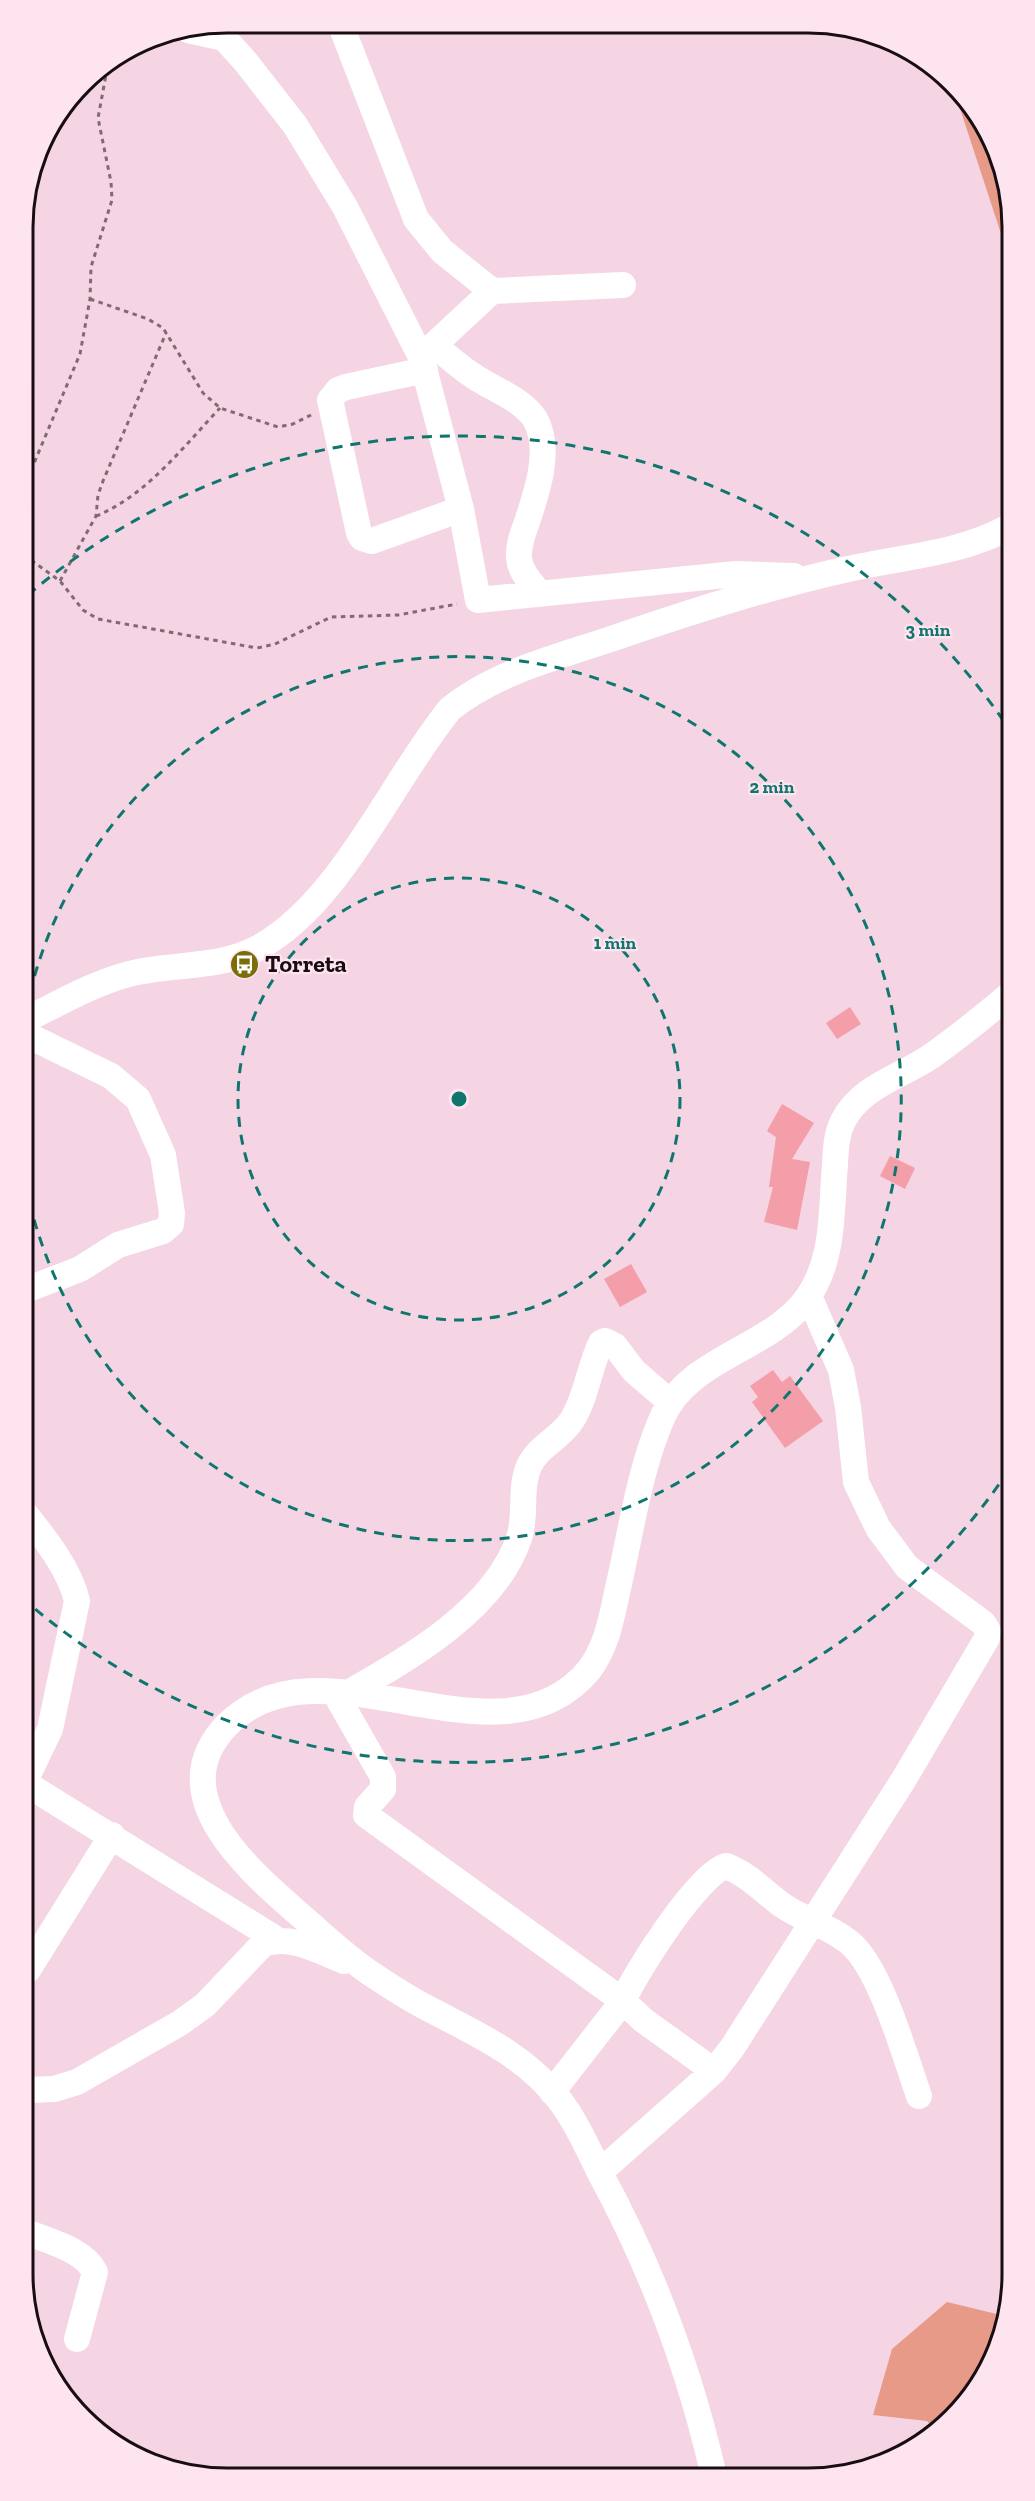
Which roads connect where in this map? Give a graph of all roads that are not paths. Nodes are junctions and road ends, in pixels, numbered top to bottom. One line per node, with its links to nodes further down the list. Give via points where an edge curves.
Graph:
1 (344, 33): 4 (street, via 416,219 442,251)
2 (208, 34): 5 (street, via 224,38 295,124)
3 (623, 285): 4 (street)
4 (492, 291): 5 (street)
5 (427, 358): 6 (street); 6 (street, via 346,387 333,395 329,406 362,538 372,540); 9 (street, via 472,375 531,414 540,430 539,482 519,545 522,570)
6 (461, 509): 9 (street, via 478,600)
7 (1002, 530): 8 (street, via 956,547)
8 (810, 578): 9 (street, via 736,574); 11 (street, via 558,656 466,696 434,728 320,894 273,939 227,959 127,975)
9 (539, 593)
10 (1002, 1001): 14 (street, via 935,1053 874,1089 852,1107 839,1129 836,1144 829,1245)
11 (33, 1016)
12 (33, 1037): 13 (street, via 111,1076 138,1098 163,1155 172,1214 171,1224 163,1231 118,1245 80,1269)
13 (33, 1287)
14 (809, 1296): 15 (street, via 786,1320 699,1374); 21 (street, via 841,1370 856,1482 878,1528 907,1567 983,1623 988,1631 915,1760)
15 (670, 1402): 17 (street, via 646,1464 605,1640 590,1668 575,1684 546,1702 502,1711); 17 (street, via 634,1371 615,1346 601,1343 573,1419 531,1462 524,1487 520,1537 485,1593 443,1635 411,1657)
16 (33, 1525): 18 (street, via 60,1564 77,1601 50,1729)
17 (341, 1694): 24 (street, via 279,1697 237,1715 221,1732 207,1761 204,1782 214,1825 226,1843 267,1886); 25 (street, via 383,1777 383,1789 367,1807 366,1815)
18 (33, 1765)
19 (33, 1788): 20 (street)
20 (112, 1835): 22 (street); 23 (street)
21 (814, 1922): 25 (street, via 783,1906 737,1870 718,1868 662,1936); 26 (street, via 749,2025); 29 (street, via 840,1935 857,1950 897,2032)
22 (276, 1939): 24 (street, via 294,1941); 27 (street, via 263,1944 205,2005 180,2023 77,2082 54,2090)
23 (33, 1962)
24 (365, 1970): 28 (street, via 518,2059)
25 (623, 2001): 26 (street); 28 (street)
26 (714, 2071): 30 (street)
27 (33, 2090)
28 (552, 2092): 30 (street)
29 (919, 2097)
30 (600, 2172): 33 (street, via 628,2223 674,2332)
31 (33, 2235): 32 (street, via 81,2256 89,2261 94,2272)
32 (77, 2339)
33 (712, 2468)

